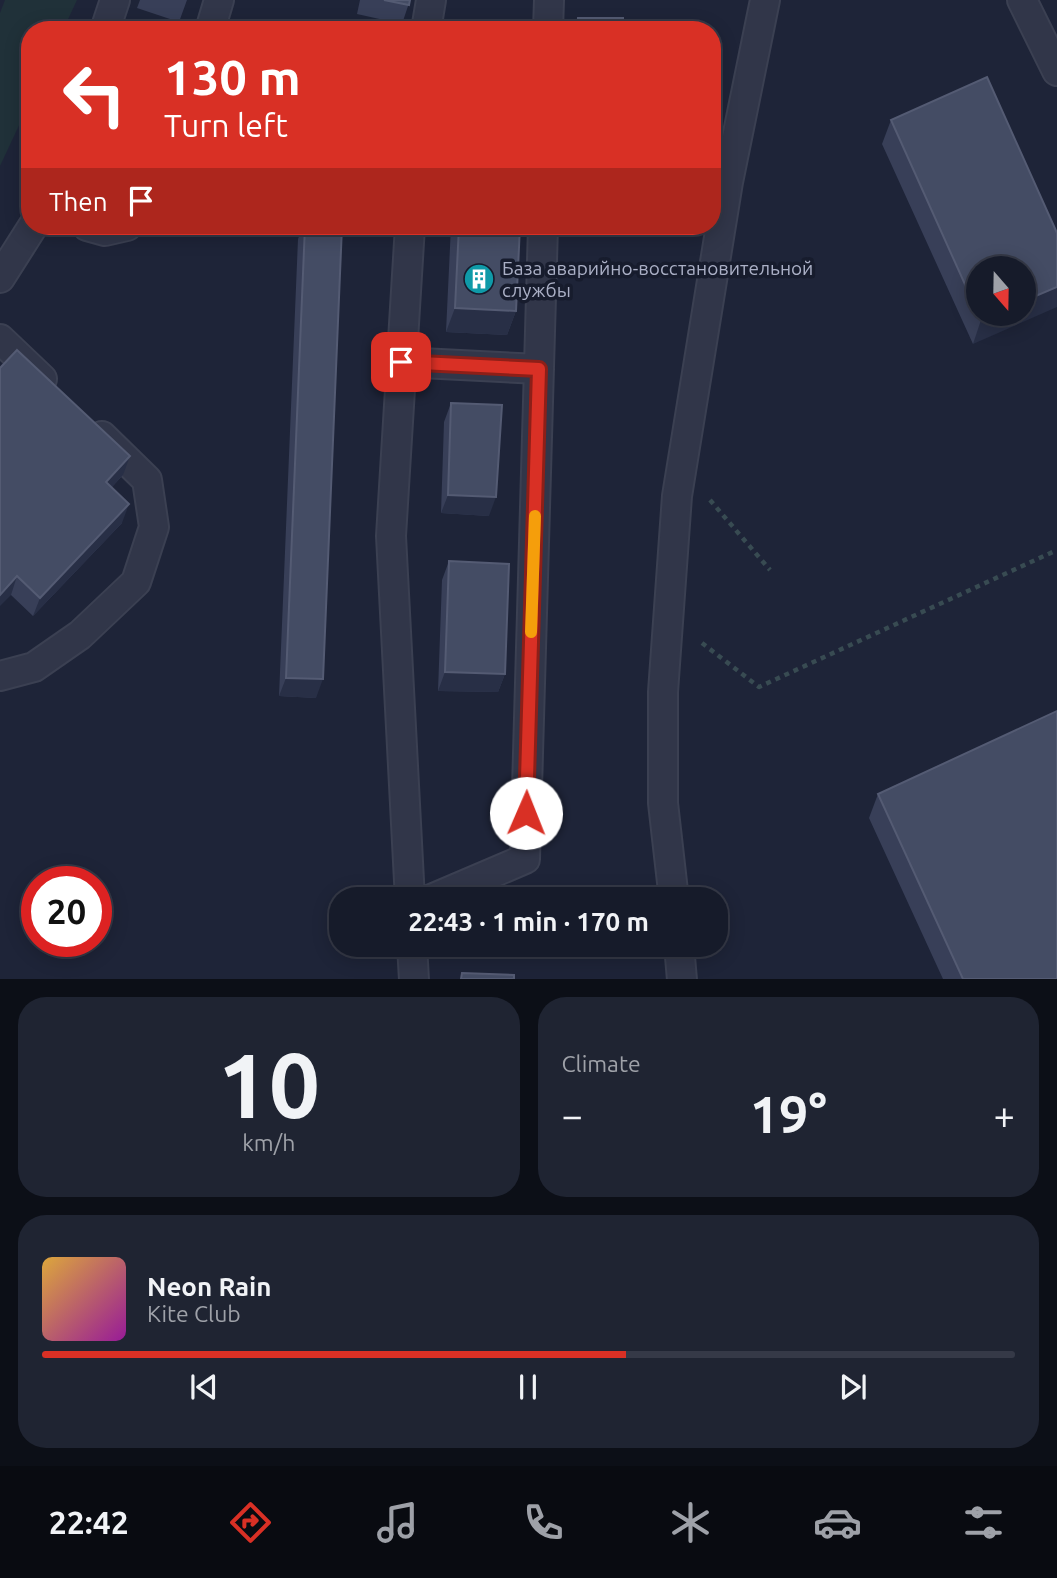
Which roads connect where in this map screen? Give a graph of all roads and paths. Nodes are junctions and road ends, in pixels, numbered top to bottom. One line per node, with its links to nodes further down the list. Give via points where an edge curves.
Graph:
1 (115, 0): 7 (street)
2 (219, 0): 8 (street)
3 (431, 0): 9 (street)
4 (549, 0): 10 (street)
5 (765, 0): 12 (street)
6 (1022, 0): 11 (street)
7 (108, 21)
8 (213, 21)
9 (428, 21)
10 (548, 21)
11 (1057, 71)
12 (721, 225)
13 (27, 235): 17 (street)
14 (409, 235): 19 (street)
15 (543, 235): 20 (street)
16 (719, 235): 30 (street, via 677,496 663,692 663,803)
17 (0, 278)
18 (0, 339): 21 (street)
19 (401, 362): 20 (street); 28 (street, via 391,536)
20 (539, 369): 29 (street, via 525,859)
21 (63, 399)
22 (85, 420): 27 (street, via 147,480 154,527 136,582 80,635 43,661)
23 (710, 500): 25 (path)
24 (1057, 550): 26 (path, via 759,687)
25 (770, 570)
26 (702, 643)
27 (0, 676)
28 (409, 887)
29 (459, 887)
30 (673, 887)
31 (413, 957): 33 (street)
32 (679, 957): 34 (street)
33 (414, 979)
34 (682, 979)

